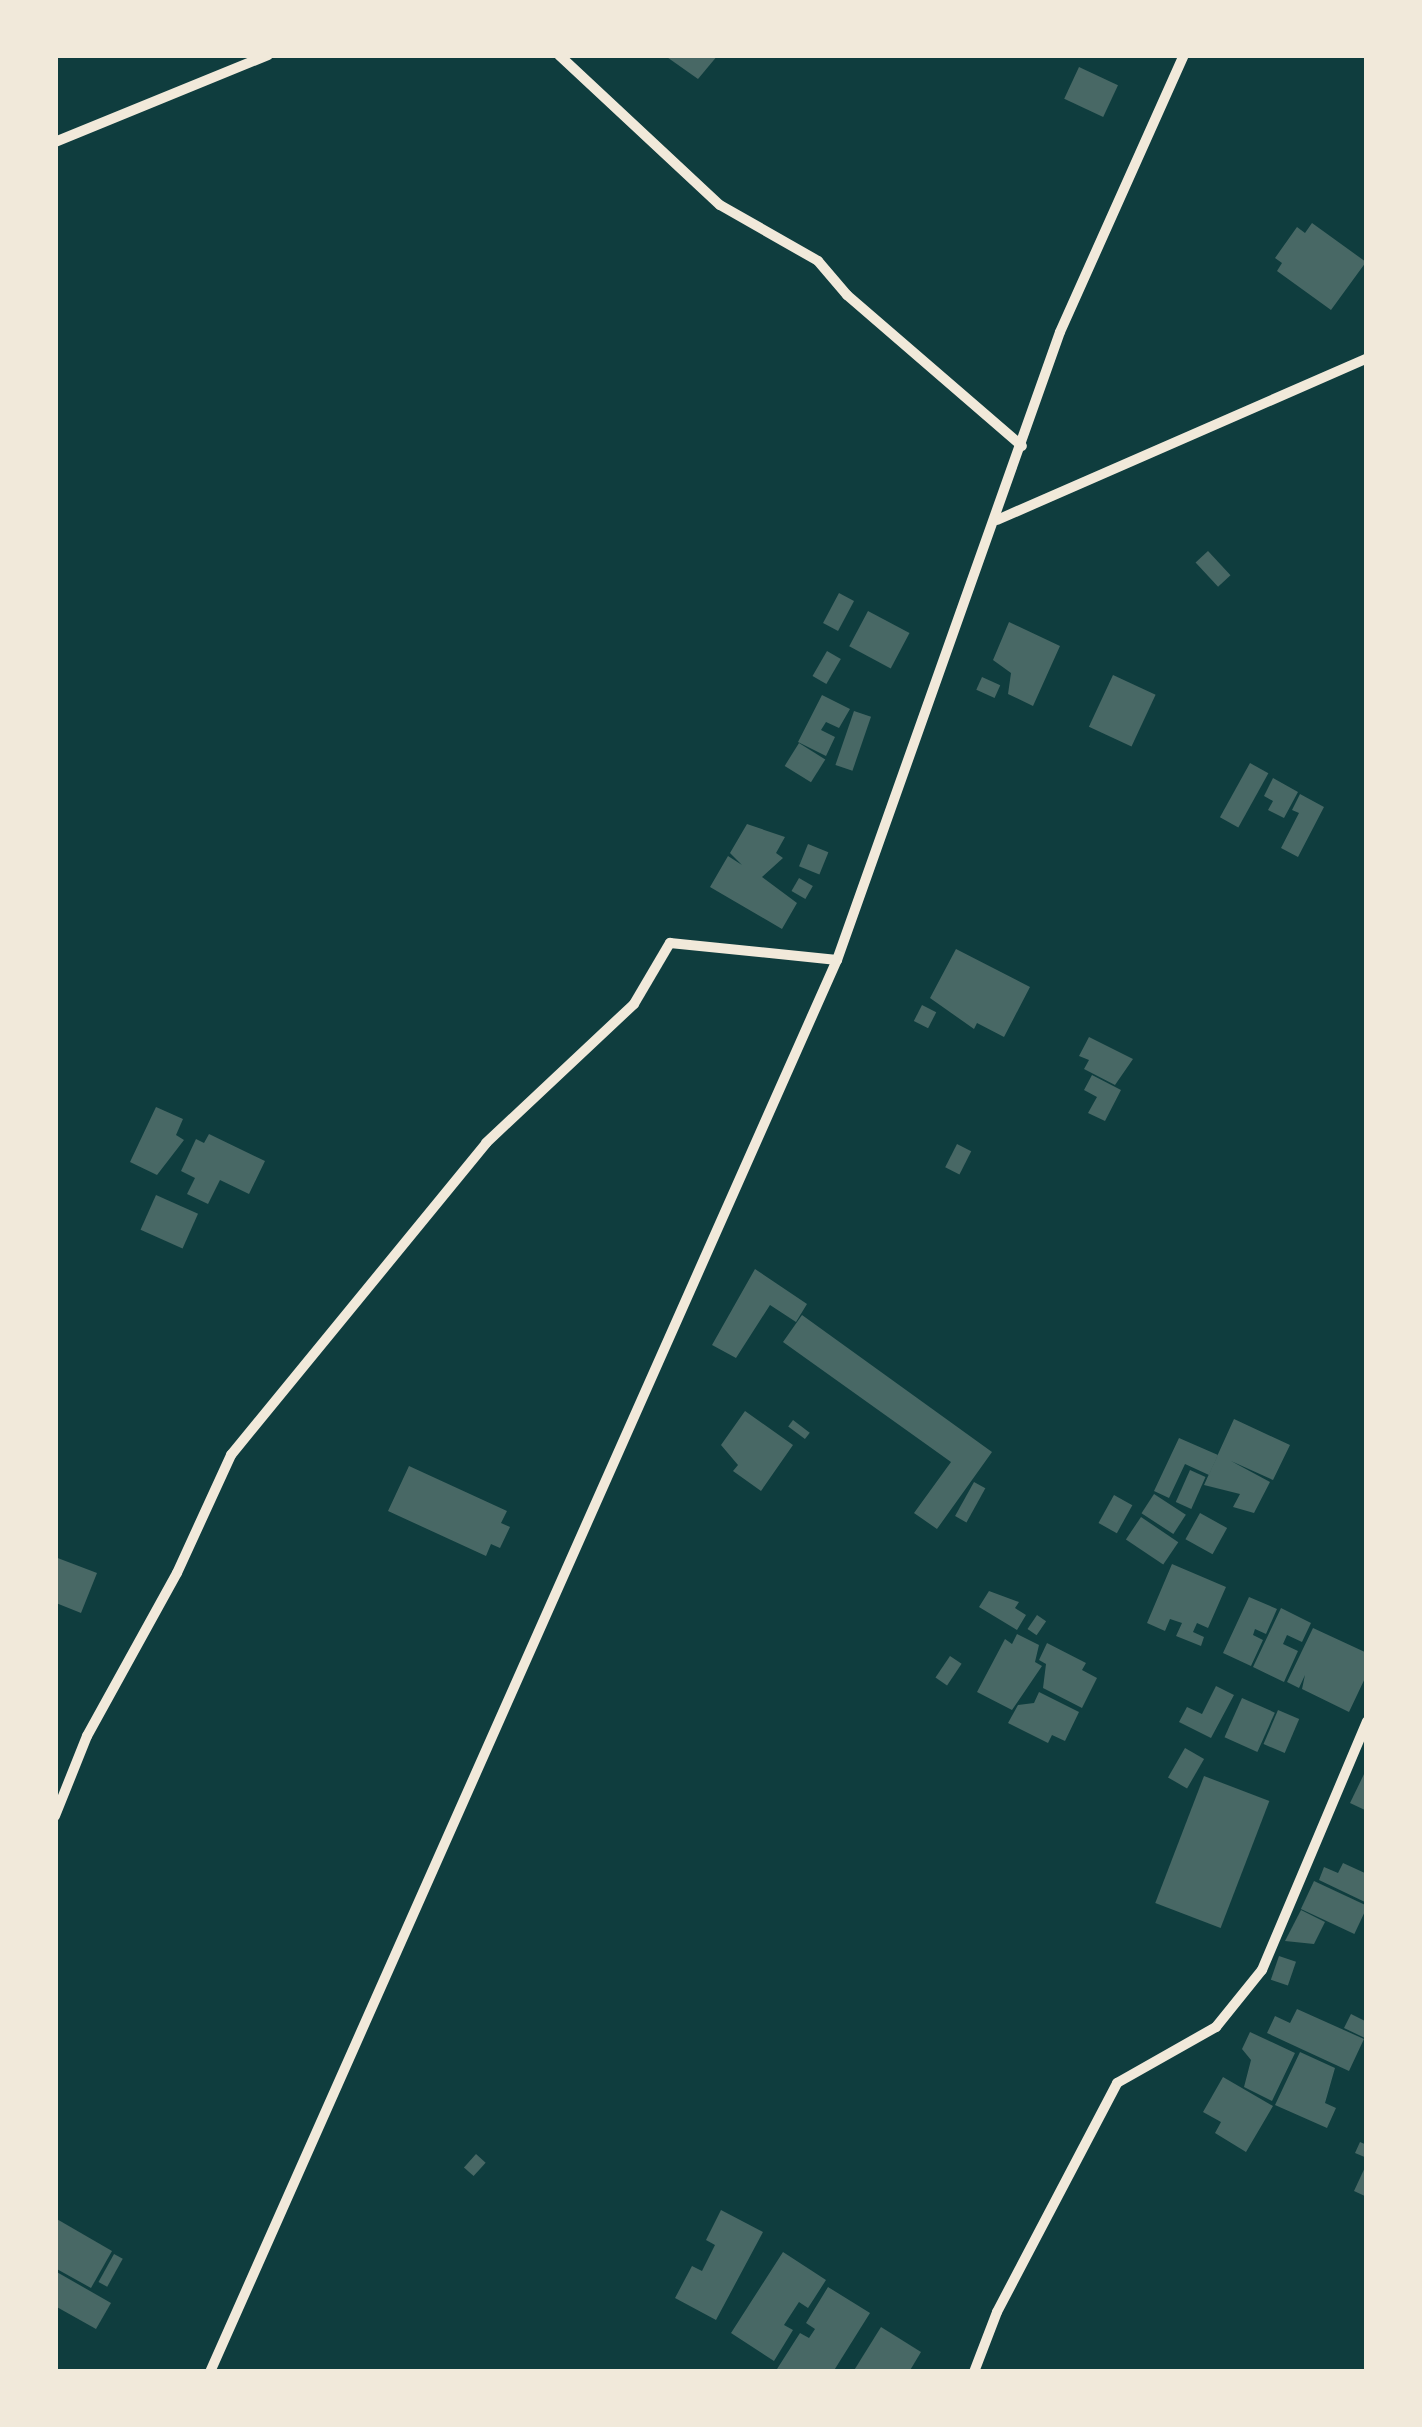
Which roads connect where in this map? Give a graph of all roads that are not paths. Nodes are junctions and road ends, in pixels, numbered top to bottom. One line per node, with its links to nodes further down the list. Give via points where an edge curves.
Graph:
1 (268, 55): 4 (street)
2 (559, 55): 6 (street, via 720,204 818,261 876,322)
3 (1184, 55): 6 (street, via 1060,332)
4 (55, 142)
5 (1367, 358): 7 (street)
6 (1022, 446): 7 (street)
7 (997, 520): 8 (street)
8 (837, 960): 10 (street, via 670,943 634,1004 486,1143 231,1455 178,1573 86,1736); 11 (street)
9 (1367, 1721): 12 (street, via 1262,1970 1216,2027 1116,2084 996,2312)
10 (55, 1816)
11 (210, 2372)
12 (974, 2372)

